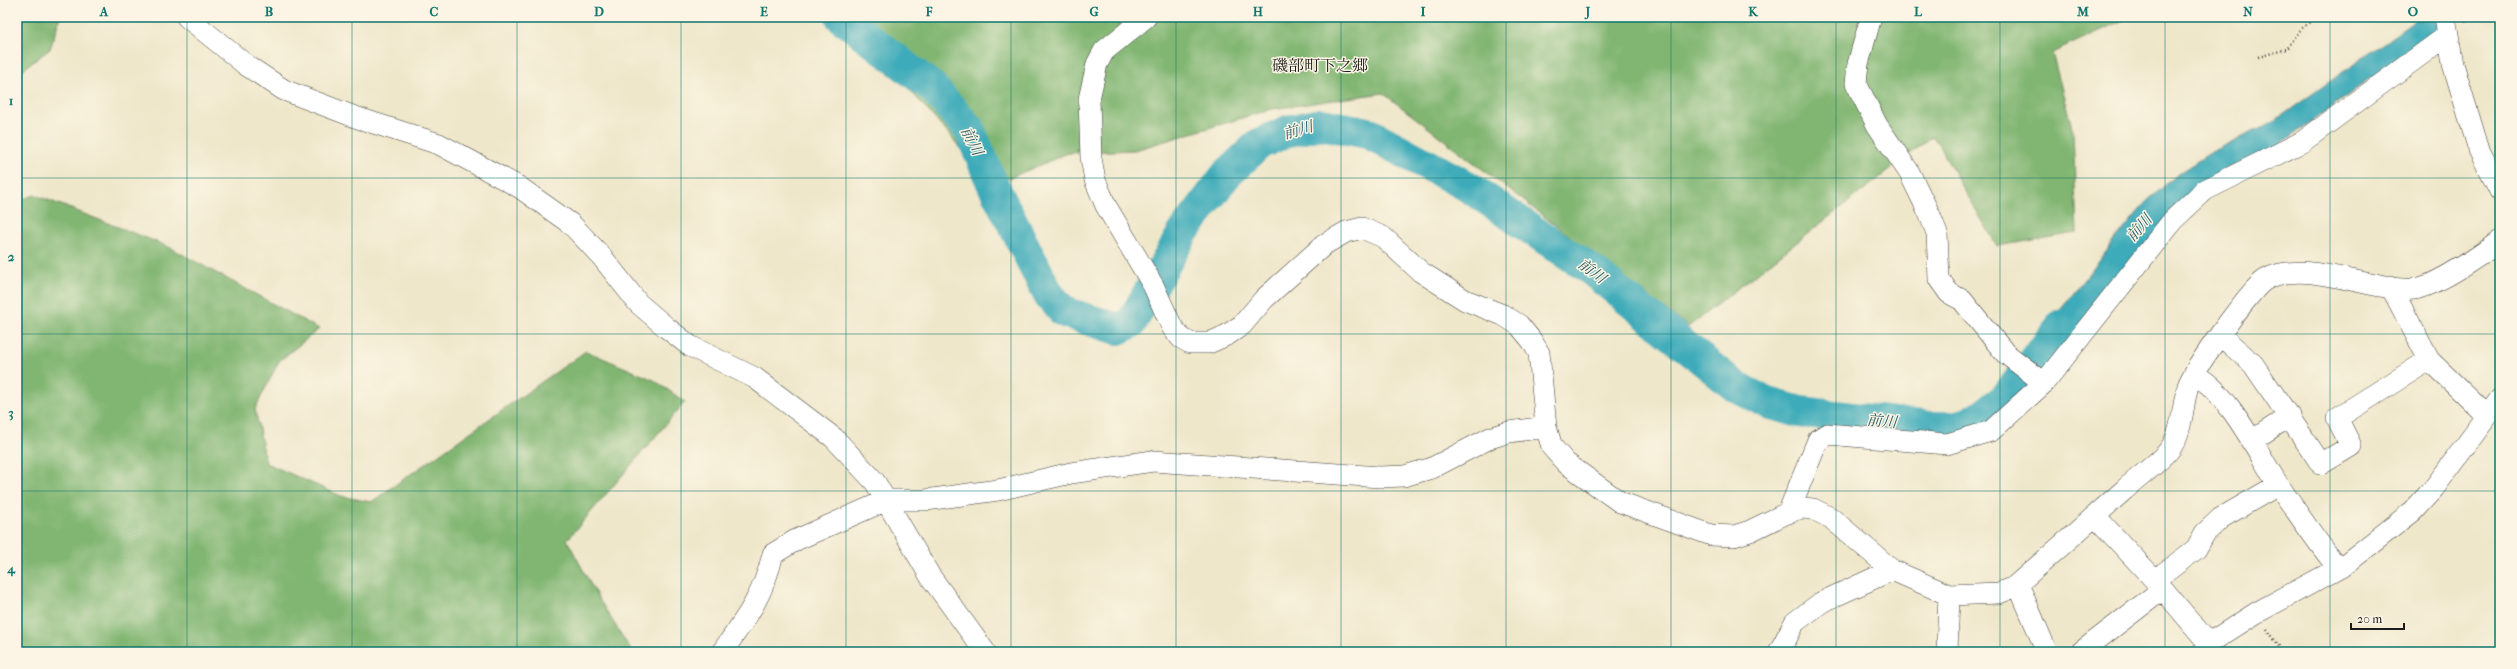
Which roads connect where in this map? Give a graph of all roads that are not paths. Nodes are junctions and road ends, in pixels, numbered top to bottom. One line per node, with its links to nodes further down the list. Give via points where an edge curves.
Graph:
1 (187, 17): 18 (street, via 246,65 284,90 355,117 439,144 519,187 571,224 602,257 638,303 667,328 690,346 755,378 834,438 875,482)
2 (1146, 17): 15 (street, via 1104,51 1097,64 1089,99 1091,158 1095,180 1106,206 1181,338 1190,343 1209,343 1227,335 1242,325 1264,299 1325,244 1346,232 1362,228 1383,237 1421,272 1465,300 1503,315 1519,325 1539,353)
3 (1871, 17): 11 (street, via 1858,64 1856,83 1877,125 1909,172 1929,213 1937,233 1939,279 1949,293 1962,300 2005,353)
4 (2447, 26): 5 (street, via 2453,64 2479,150); 11 (street, via 2302,142 2205,190 2173,220)
5 (2500, 191)
6 (2500, 241): 7 (street, via 2435,282 2415,289)
7 (2391, 287): 8 (street, via 2299,271 2274,275 2252,291); 9 (street)
8 (2220, 335): 10 (street); 13 (street, via 2253,364)
9 (2429, 360): 13 (street, via 2337,418 2351,446 2321,464); 14 (street)
10 (2194, 375): 16 (street, via 2208,382); 20 (street, via 2188,384 2184,411 2170,449)
11 (2044, 383): 19 (street, via 1991,431 1947,444 1828,434 1818,440)
12 (2500, 399): 14 (street)
13 (2290, 416): 16 (street)
14 (2487, 416): 21 (street, via 2434,488 2413,511)
15 (1546, 427): 18 (street, via 1502,434 1432,468 1404,476 1364,476 1154,461 1071,473 983,492 926,500); 19 (street, via 1552,447 1566,463 1620,502 1636,510 1711,535 1734,536)
16 (2251, 441): 17 (street)
17 (2278, 485): 21 (street, via 2313,537); 24 (street, via 2222,518 2205,533 2196,549)
18 (887, 500): 28 (street, via 796,540 774,554 757,603); 29 (street, via 930,576)
19 (1788, 513): 22 (street, via 1802,508 1812,509 1831,518)
20 (2095, 516): 23 (street); 24 (street)
21 (2338, 568): 26 (street, via 2256,613)
22 (1892, 570): 25 (street); 27 (street, via 1822,602 1795,622)
23 (2018, 584): 25 (street, via 1999,593); 31 (street)
24 (2159, 585): 26 (street); 32 (street)
25 (1949, 595): 30 (street)
26 (2206, 648)
27 (1782, 651)
28 (722, 652)
29 (985, 652)
30 (1947, 652)
31 (2046, 652)
32 (2081, 652)

